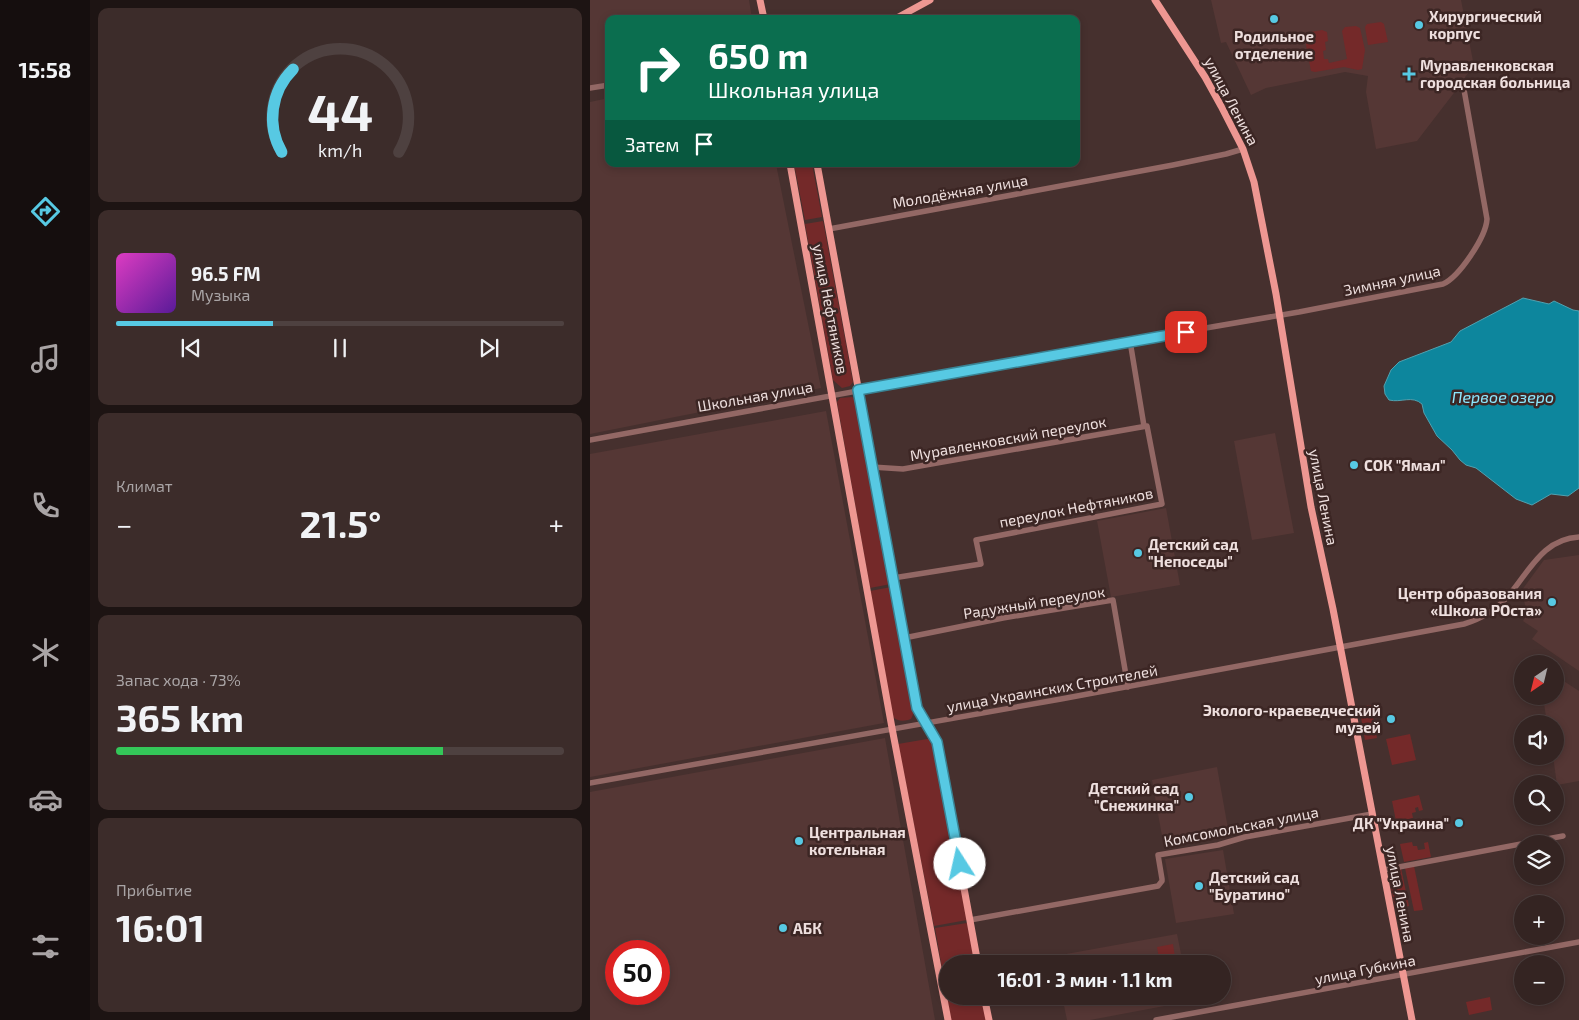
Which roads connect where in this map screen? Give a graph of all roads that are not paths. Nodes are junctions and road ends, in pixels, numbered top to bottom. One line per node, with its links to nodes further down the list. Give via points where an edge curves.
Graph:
1 (760, 0): 4 (main road)
2 (930, 0): 5 (main road)
3 (1155, 0): 9 (main road, улица Ленина, via 1208,81)
4 (763, 15)
5 (902, 15)
6 (1463, 84): 13 (street, Зимняя улица, via 1487,219 1483,233 1459,271 1443,284)
7 (605, 86): 8 (street)
8 (590, 88)
9 (1243, 149): 12 (street, Молодёжная улица, via 1174,165); 13 (main road, улица Ленина, via 1262,216)
10 (791, 167): 16 (main road, улица Нефтяников)
11 (818, 167): 12 (main road, улица Нефтяников)
12 (829, 229): 15 (main road, улица Нефтяников)
13 (1279, 315): 14 (street, Школьная улица); 23 (main road, улица Ленина, via 1303,468)
14 (1130, 341): 15 (street, Школьная улица); 17 (street, переулок Нефтяников)
15 (858, 390): 16 (street, Школьная улица); 19 (main road, улица Нефтяников)
16 (833, 395): 18 (street, Школьная улица); 26 (main road, улица Нефтяников)
17 (1146, 426): 19 (street, Муравленковский переулок, via 903,469); 21 (street, переулок Нефтяников, via 1162,504 976,540 981,564)
18 (590, 440)
19 (872, 467): 21 (main road, улица Нефтяников)
20 (1579, 537): 23 (street, улица Украинских Строителей, via 1565,539 1546,549 1505,600 1479,619)
21 (893, 578): 22 (main road, улица Нефтяников)
22 (904, 638): 24 (street, Радужный переулок, via 1113,600); 25 (main road, улица Нефтяников, via 917,708)
23 (1340, 647): 24 (street, улица Украинских Строителей); 28 (main road, улица Ленина)
24 (1128, 687): 25 (street, улица Украинских Строителей)
25 (926, 723): 26 (street, улица Украинских Строителей); 31 (main road, улица Нефтяников, via 937,742)
26 (892, 728): 27 (street, улица Украинских Строителей); 36 (main road, улица Нефтяников)
27 (590, 784)
28 (1372, 814): 30 (main road, улица Ленина); 31 (street, Комсомольская улица, via 1158,855 1162,879 1158,886)
29 (1514, 845): 30 (street)
30 (1382, 870): 34 (main road, улица Ленина)
31 (970, 920): 33 (main road, улица Нефтяников)
32 (1579, 942): 34 (street, улица Губкина)
33 (976, 955)
34 (1402, 974): 38 (street, улица Губкина); 39 (main road, улица Ленина)
35 (986, 1005): 37 (main road)
36 (948, 1020)
37 (989, 1020)
38 (1156, 1020)
39 (1412, 1020)

